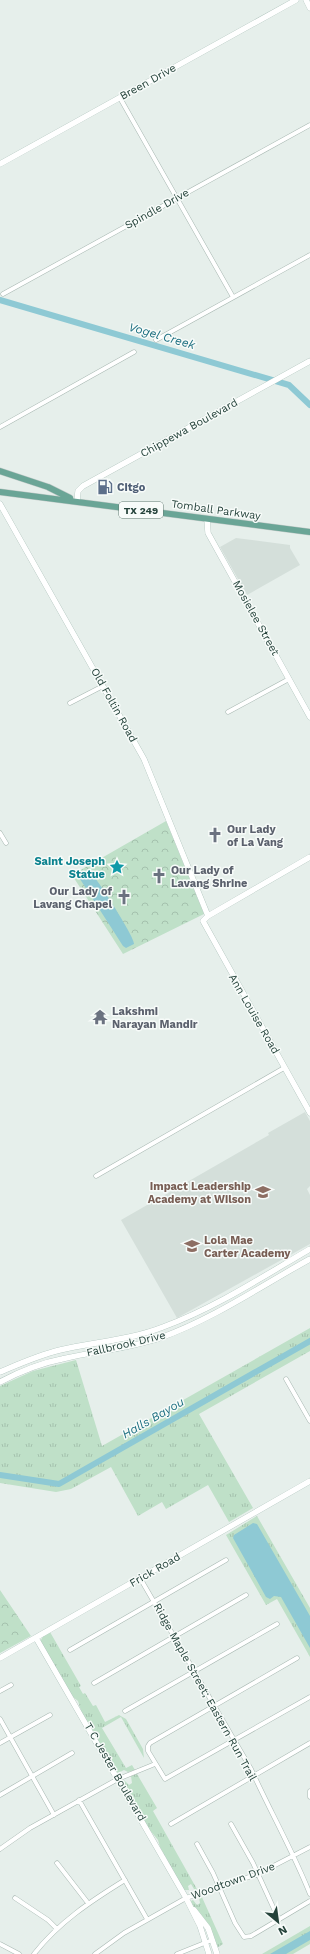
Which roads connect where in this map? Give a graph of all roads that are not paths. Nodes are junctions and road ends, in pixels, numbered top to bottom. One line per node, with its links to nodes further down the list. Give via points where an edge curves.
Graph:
1 (296, 0): 4 (street, Breen Drive)
2 (306, 0): 3 (street)
3 (310, 8)
4 (120, 98): 6 (street, Breen Drive); 7 (street)
5 (310, 125): 7 (street, Spindle Drive)
6 (0, 164)
7 (177, 198): 9 (street, Spindle Drive); 10 (street)
8 (310, 255): 10 (street)
9 (3, 294)
10 (233, 297): 11 (street)
11 (156, 340)
12 (134, 352): 14 (street)
13 (310, 361): 17 (street, Chippewa Boulevard, via 84,486 78,491)
14 (0, 427)
15 (0, 471): 17 (main road, via 48,487)
16 (0, 492): 17 (main road, Tomball Parkway / TX 249)
17 (76, 501): 19 (main road, Tomball Parkway / TX 249)
18 (0, 504): 22 (street, Old Foltin Road)
19 (207, 519): 20 (main road, Tomball Parkway / TX 249); 21 (street, Mosielee Street, via 208,532)
20 (310, 532)
21 (289, 680): 24 (street); 25 (street, Mosielee Street)
22 (103, 686): 23 (street); 29 (street, Old Foltin Road, via 144,759)
23 (70, 703)
24 (228, 712)
25 (310, 716)
26 (0, 833): 27 (street)
27 (6, 843)
28 (310, 857): 29 (street)
29 (208, 916): 30 (street, Ann Louise Road, via 204,918 203,924)
30 (284, 1068): 31 (street, Ann Louise Road); 32 (street)
31 (310, 1113)
32 (96, 1176)
33 (310, 1249): 35 (street, Fallbrook Drive)
34 (310, 1259): 36 (street, Fallbrook Drive)
35 (246, 1285): 36 (street); 37 (street, Fallbrook Drive)
36 (250, 1293): 38 (street, Fallbrook Drive)
37 (186, 1318): 38 (street); 39 (street, Fallbrook Drive, via 145,1333 53,1352)
38 (189, 1326): 41 (street, Fallbrook Drive, via 147,1342 42,1364)
39 (0, 1372)
40 (286, 1379): 42 (street)
41 (0, 1382)
42 (310, 1421)
43 (310, 1481): 45 (street, Frick Road)
44 (226, 1560): 47 (street)
45 (140, 1578): 47 (street, Ridge Maple Street; Eastern Run Trail); 50 (street, Frick Road)
46 (246, 1595): 49 (street)
47 (154, 1602): 49 (street, Ridge Maple Street; Eastern Run Trail); 51 (street)
48 (277, 1624): 54 (street)
49 (174, 1636): 54 (street, Ridge Maple Street; Eastern Run Trail); 55 (street)
50 (36, 1638): 52 (street, Frick Road); 71 (street, T C Jester Boulevard)
51 (70, 1650)
52 (0, 1658)
53 (297, 1658): 59 (street)
54 (194, 1671): 59 (street, Ridge Maple Street; Eastern Run Trail); 60 (street)
55 (94, 1683)
56 (11, 1685): 57 (street)
57 (0, 1691)
58 (310, 1697): 64 (street)
59 (214, 1706): 64 (street, Ridge Maple Street; Eastern Run Trail); 68 (street, via 150,1743 148,1751)
60 (126, 1711)
61 (50, 1715): 63 (street)
62 (0, 1720): 63 (street)
63 (10, 1737): 65 (street); 69 (street)
64 (234, 1741): 68 (street, via 165,1779); 70 (street, Ridge Maple Street; Eastern Run Trail)
65 (0, 1743)
66 (310, 1743): 70 (street)
67 (72, 1754): 69 (street)
68 (155, 1764): 71 (street)
69 (32, 1776): 73 (street); 76 (street)
70 (254, 1776): 77 (street); 82 (street, Ridge Maple Street; Eastern Run Trail)
71 (118, 1779): 75 (street); 89 (street, T C Jester Boulevard)
72 (310, 1791): 74 (street)
73 (0, 1794)
74 (310, 1797)
75 (79, 1800): 76 (street); 85 (street)
76 (54, 1815): 81 (street)
77 (171, 1824)
78 (231, 1824): 84 (street)
79 (197, 1844): 86 (street)
80 (310, 1847): 82 (street, Woodtown Drive)
81 (0, 1849)
82 (294, 1856): 84 (street, Woodtown Drive); 87 (street, Ridge Maple Street; Eastern Run Trail)
83 (57, 1863): 91 (street)
84 (258, 1874): 86 (street, Woodtown Drive); 94 (street)
85 (125, 1880): 91 (street); 93 (street)
86 (220, 1887): 89 (street, Woodtown Drive); 94 (street, via 241,1934 247,1937)
87 (310, 1894)
88 (15, 1898): 95 (street)
89 (186, 1898): 92 (street, T C Jester Boulevard); 93 (street, Woodtown Drive)
90 (310, 1901): 94 (street)
91 (88, 1903): 95 (street)
92 (192, 1908): 96 (street, T C Jester Boulevard, via 208,1928); 97 (street, T C Jester Boulevard)
93 (147, 1919): 101 (street, Woodtown Drive)
94 (279, 1920)
95 (57, 1929): 100 (street)
96 (212, 1940): 97 (street); 104 (street, T C Jester Boulevard)
97 (205, 1942): 102 (street); 103 (street, T C Jester Boulevard)
98 (0, 1944): 99 (street)
99 (19, 1954)
100 (34, 1954)
101 (95, 1954)
102 (177, 1954)
103 (209, 1954)
104 (216, 1954)

